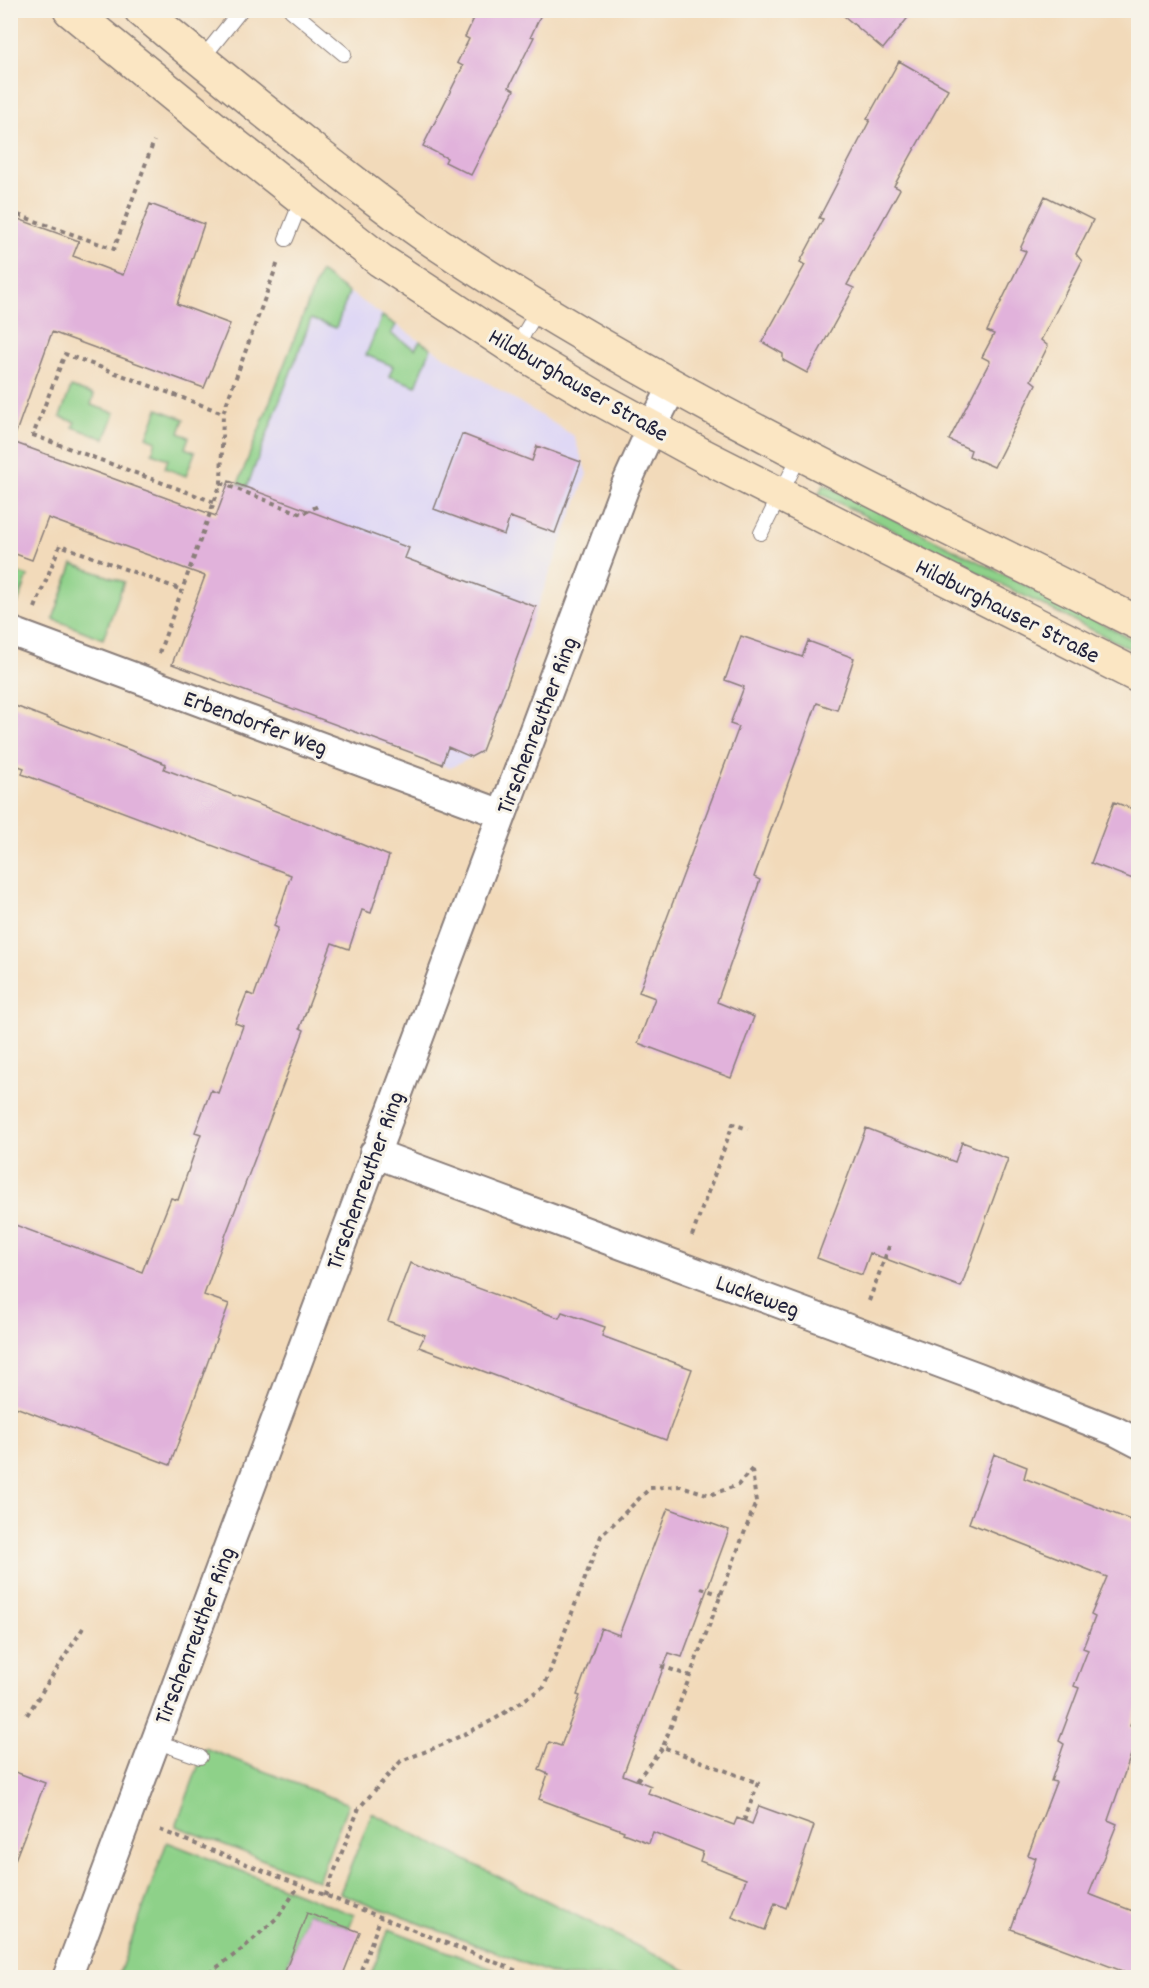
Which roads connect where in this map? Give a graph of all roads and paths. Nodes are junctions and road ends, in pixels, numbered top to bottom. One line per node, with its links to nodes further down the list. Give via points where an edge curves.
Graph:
1 (70, 10): 8 (main road, Hildburghauser Straße)
2 (141, 10): 6 (main road, Hildburghauser Straße)
3 (242, 10): 6 (lane)
4 (291, 10): 5 (lane)
5 (344, 54)
6 (201, 60): 11 (main road, Hildburghauser Straße, via 396,216)
7 (154, 141): 9 (path, via 114,249)
8 (302, 199): 10 (lane); 12 (main road, Hildburghauser Straße, via 380,260)
9 (10, 212)
10 (286, 238): 14 (path)
11 (539, 308): 12 (lane); 13 (main road, Hildburghauser Straße)
12 (515, 349): 15 (main road, Hildburghauser Straße)
13 (673, 386): 15 (street, Tirschenreuther Ring); 16 (main road, Hildburghauser Straße)
14 (223, 413): 17 (path); 19 (path, via 65,354 33,435)
15 (652, 427): 18 (main road, Hildburghauser Straße); 27 (street, Tirschenreuther Ring, via 624,489)
16 (801, 453): 18 (lane); 23 (main road, Hildburghauser Straße)
17 (221, 483): 19 (path); 20 (path, via 302,514)
18 (780, 495): 21 (lane); 26 (main road, Hildburghauser Straße)
19 (214, 502): 22 (path)
20 (320, 505)
21 (760, 533)
22 (182, 590): 24 (path, via 60,545); 25 (path)
23 (1138, 623)
24 (21, 624): 27 (street, Erbendorfer Weg)
25 (157, 658)
26 (1138, 676)
27 (502, 814): 29 (street, Tirschenreuther Ring)
28 (748, 1129): 30 (path, via 733,1124)
29 (374, 1154): 33 (street, Luckeweg, via 978,1377); 40 (street, Tirschenreuther Ring)
30 (692, 1236)
31 (890, 1244): 32 (path)
32 (869, 1301)
33 (1138, 1443)
34 (701, 1588): 35 (path)
35 (721, 1595): 38 (path); 47 (path, via 756,1502 752,1469 738,1485 710,1494 681,1486 650,1488 601,1536 544,1687 495,1719 401,1761 359,1808)
36 (85, 1625): 39 (path)
37 (661, 1666): 38 (path)
38 (690, 1676): 41 (path)
39 (27, 1715)
40 (154, 1741): 42 (lane); 49 (street, Tirschenreuther Ring)
41 (663, 1748): 43 (path); 44 (path, via 758,1783)
42 (200, 1758)
43 (637, 1780)
44 (744, 1821)
45 (160, 1830): 46 (path)
46 (299, 1886): 47 (path); 50 (path, via 278,1917)
47 (325, 1896): 48 (path)
48 (381, 1917): 51 (path); 52 (path)
49 (67, 1977)
50 (202, 1977)
51 (358, 1977)
52 (535, 1977)

